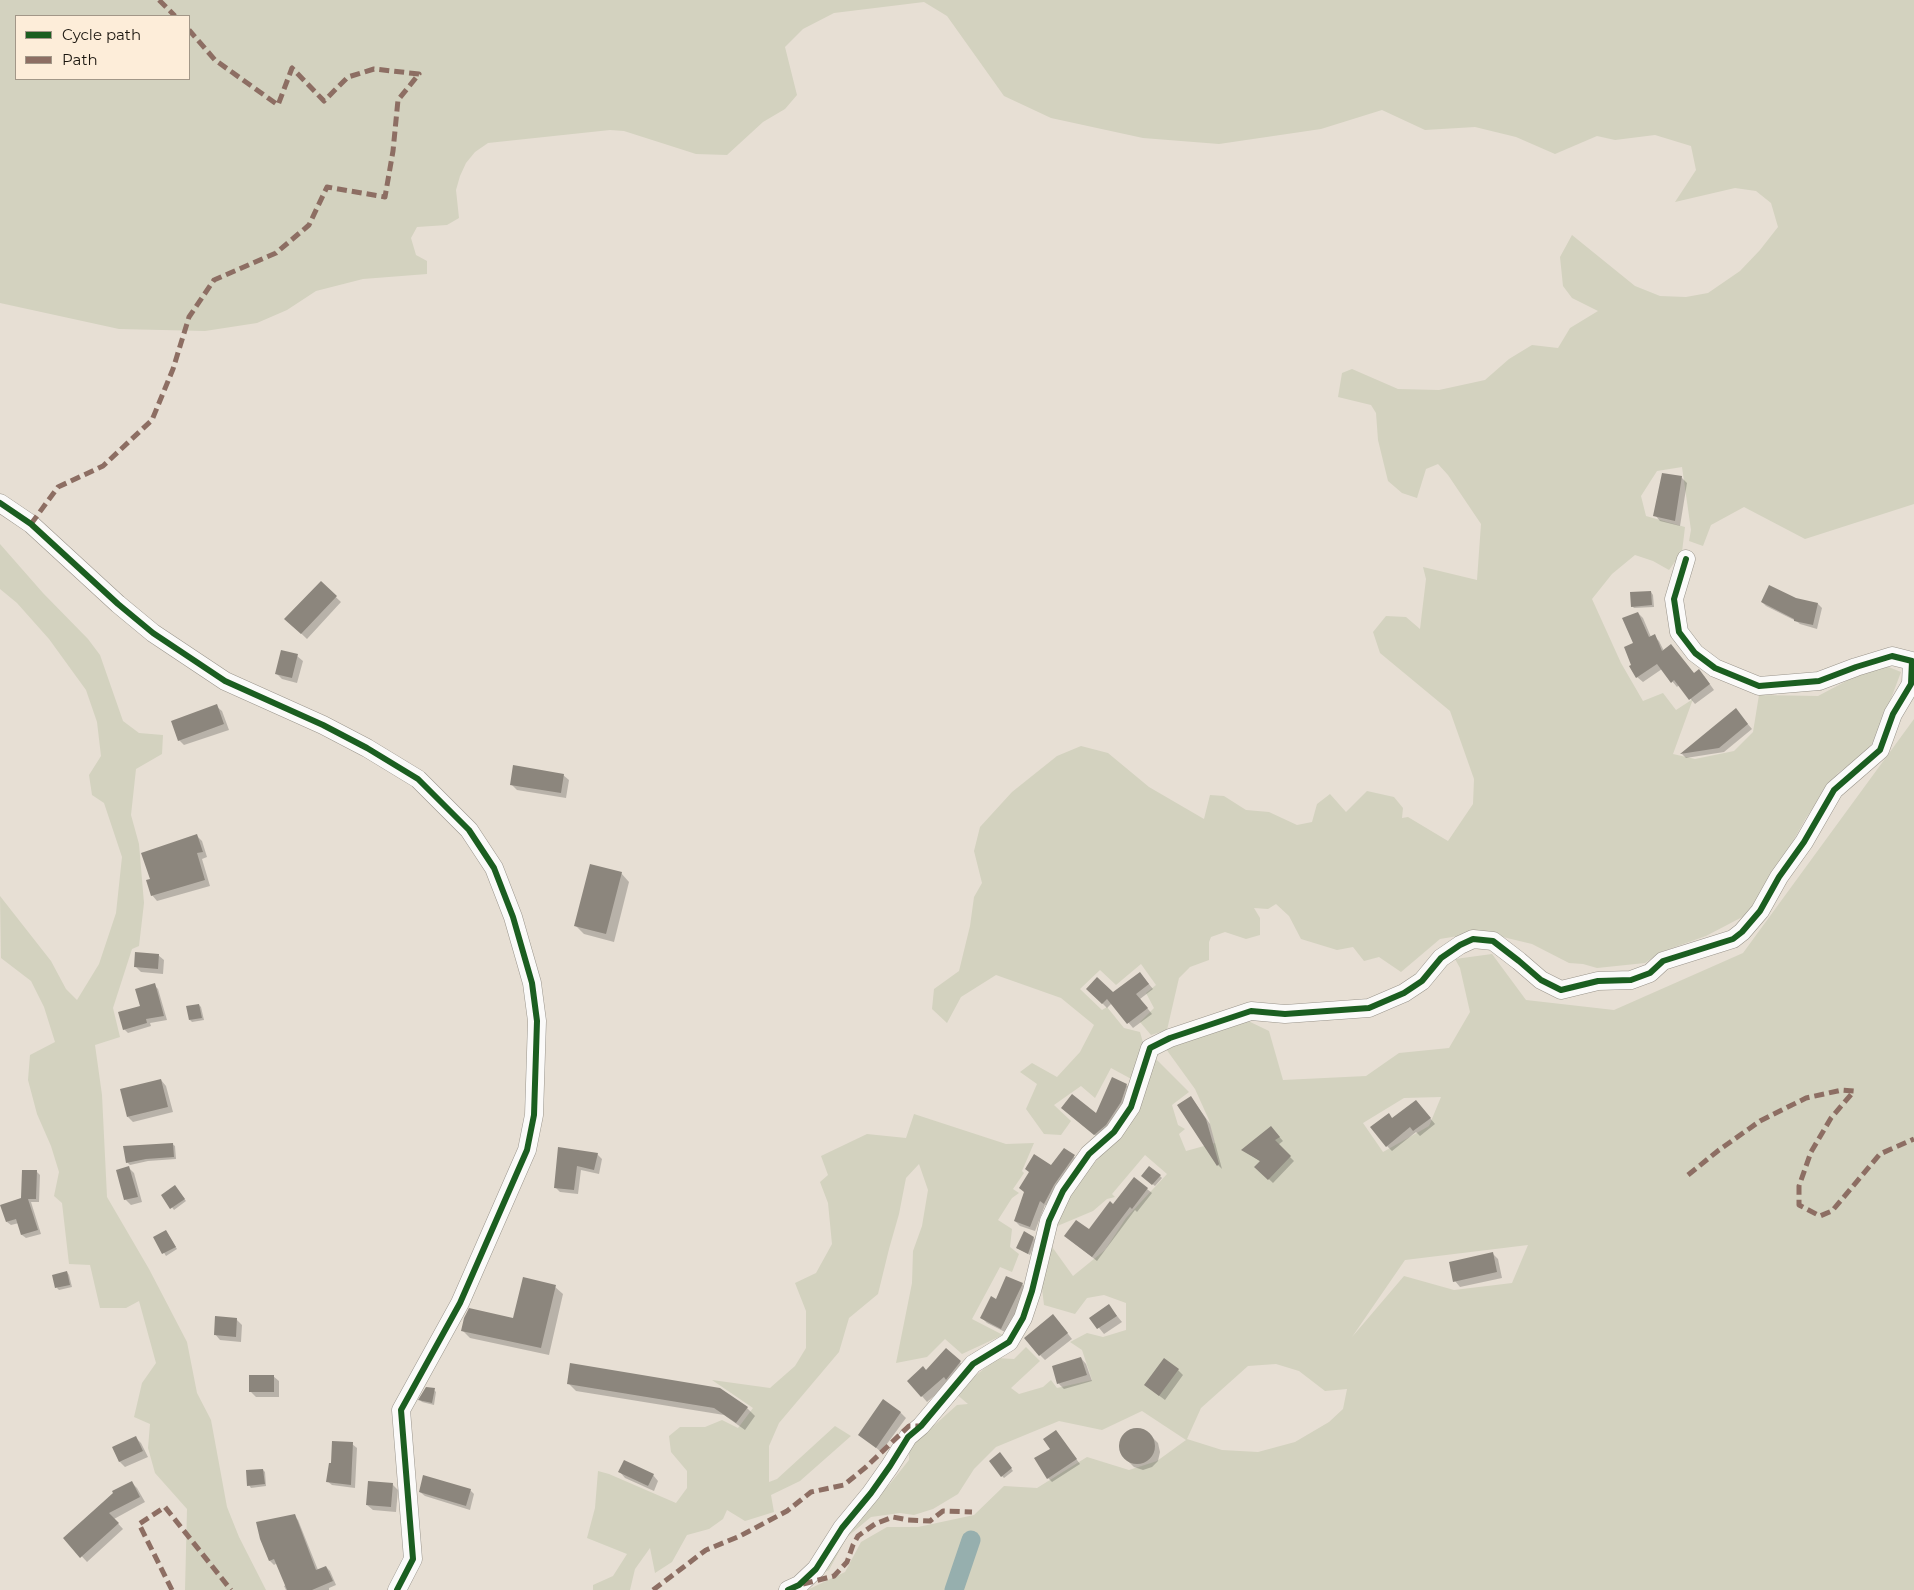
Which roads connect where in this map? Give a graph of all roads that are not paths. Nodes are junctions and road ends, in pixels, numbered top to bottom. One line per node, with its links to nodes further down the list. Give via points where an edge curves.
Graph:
1 (0, 503): 3 (street, via 31,524 153,633 225,681 324,725 418,779 469,830 494,868 514,917 532,983 538,1021 534,1116 527,1150 460,1303 401,1410 413,1559)
2 (1686, 559): 4 (street, via 1674,599 1679,632 1695,653 1715,668 1759,686 1819,681 1892,656 1912,661 1910,684 1893,714 1880,750 1834,790 1754,918 1733,939 1663,961 1650,973 1631,980 1598,981 1561,990 1541,980 1493,942 1473,938 1441,958 1422,981 1404,994 1369,1008 1285,1014 1251,1011 1170,1038 1150,1048 1131,1107 1114,1132 1089,1154 1063,1191 1049,1221 1023,1318 1009,1342 973,1364 908,1437 816,1569 799,1585)
3 (397, 1590)
4 (788, 1590)

